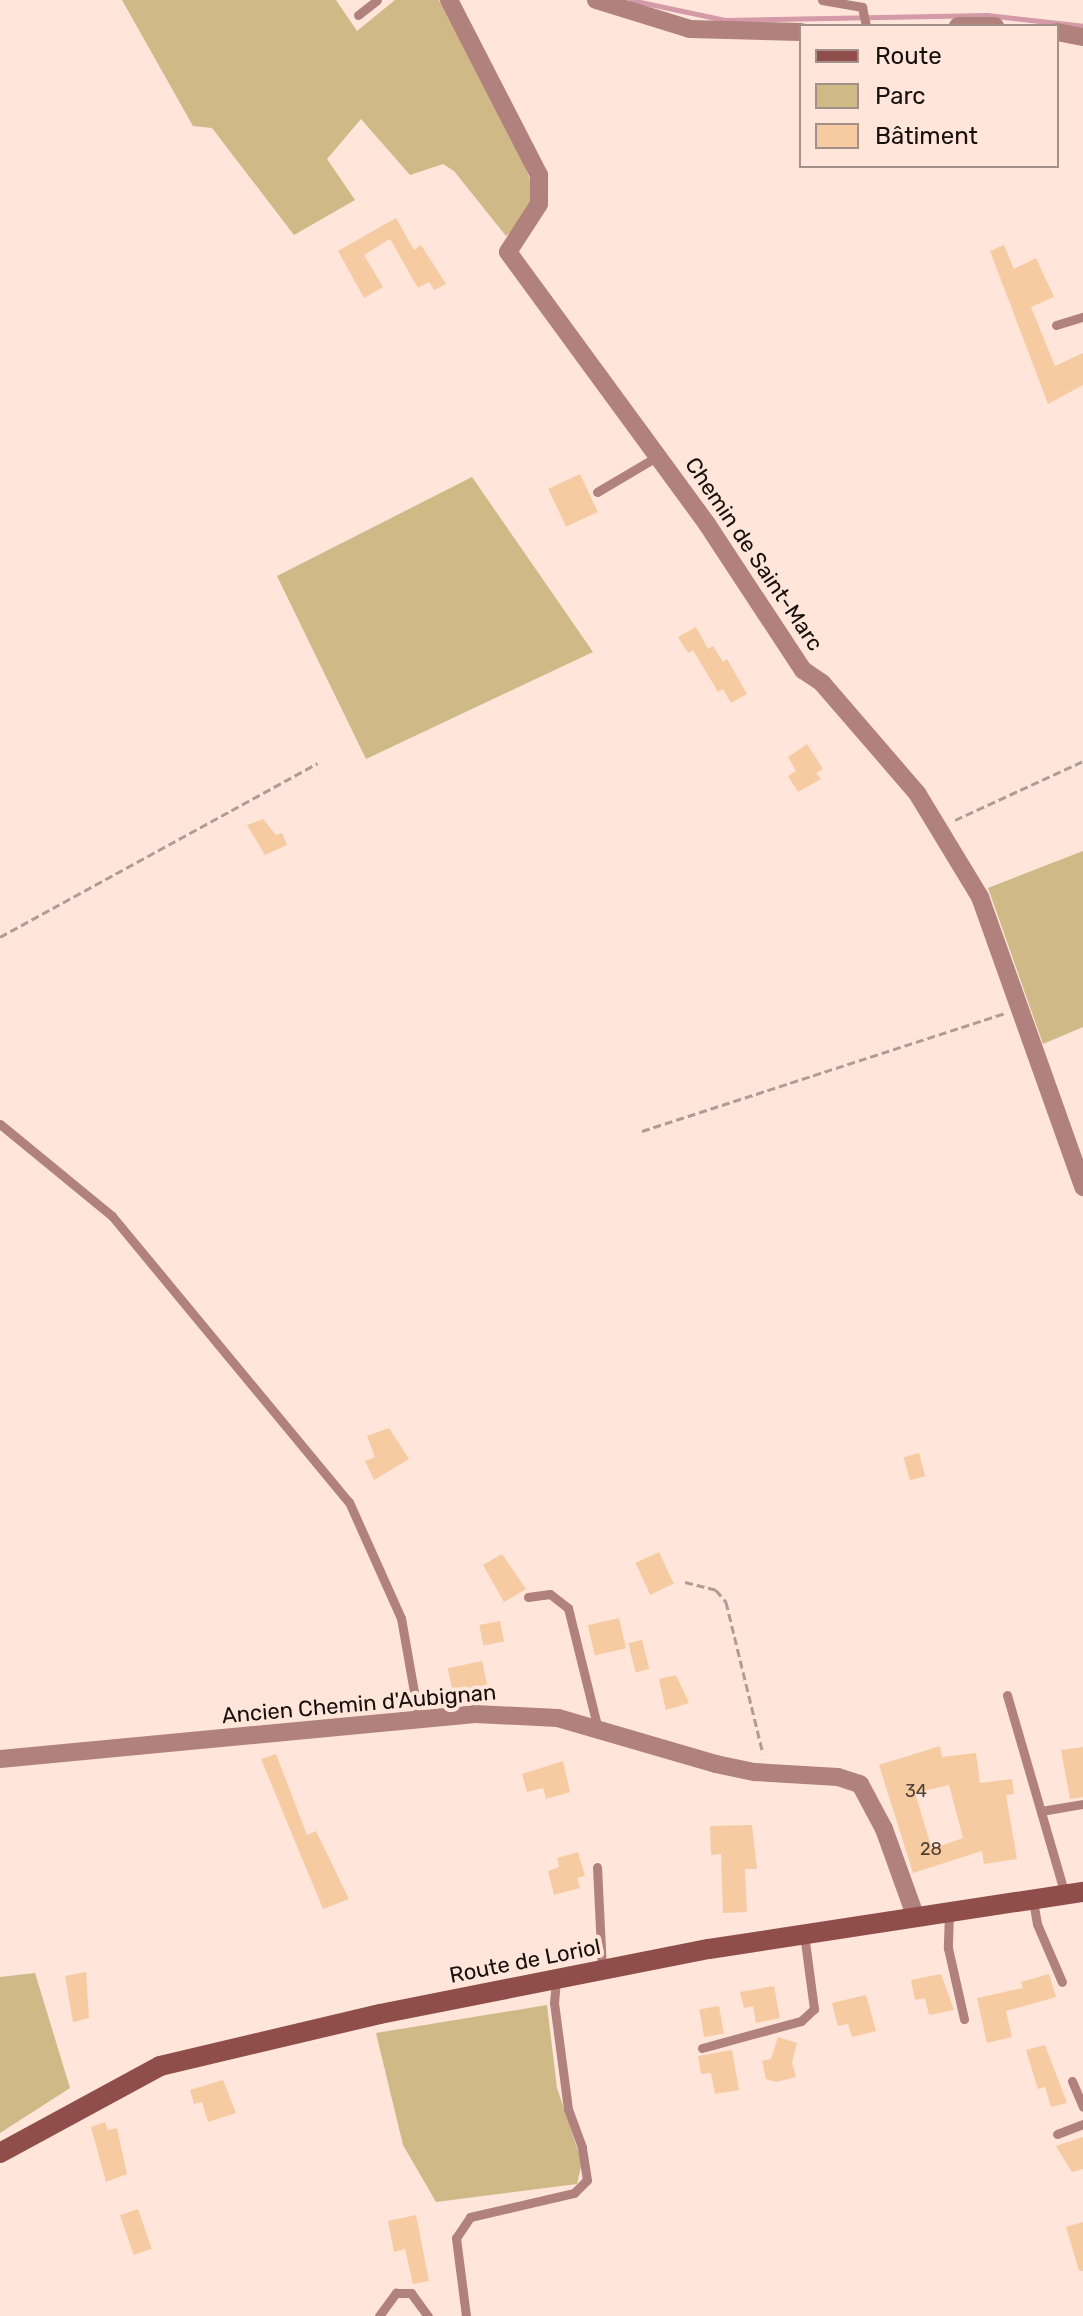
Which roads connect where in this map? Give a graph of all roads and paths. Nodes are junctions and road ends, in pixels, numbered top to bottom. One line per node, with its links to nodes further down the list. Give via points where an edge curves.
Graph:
1 (377, 0): 5 (lane)
2 (449, 0): 12 (street, Chemin de Saint-Marc, via 539,175 539,204 508,252)
3 (596, 0): 7 (street, via 690,29)
4 (822, 0): 6 (lane, via 862,7)
5 (358, 15)
6 (866, 24)
7 (799, 32)
8 (1059, 32): 9 (street)
9 (1083, 37)
10 (1083, 317): 11 (lane)
11 (1056, 325)
12 (658, 456): 13 (lane); 16 (street, Chemin de Saint-Marc, via 803,670 822,683 917,793)
13 (597, 492)
14 (1083, 761): 16 (path, via 959,815)
15 (318, 763): 17 (path)
16 (941, 834): 18 (street, Chemin de Saint-Marc, via 980,897)
17 (0, 937)
18 (1020, 1008): 20 (path); 21 (street, Chemin de Saint-Marc)
19 (0, 1124): 25 (lane, via 112,1216 349,1502 401,1618)
20 (642, 1131)
21 (1083, 1187)
22 (685, 1582): 28 (path, via 716,1590 726,1602)
23 (528, 1597): 26 (lane, via 550,1594 568,1608)
24 (1007, 1695): 30 (lane)
25 (419, 1720): 26 (street, Ancien Chemin d'Aubignan, via 475,1714 544,1717); 27 (street, Ancien Chemin d'Aubignan)
26 (598, 1729): 28 (street, Ancien Chemin d'Aubignan, via 716,1764)
27 (0, 1759)
28 (769, 1773): 35 (street, Ancien Chemin d'Aubignan, via 838,1777 860,1784 884,1829)
29 (1083, 1804): 30 (lane)
30 (1041, 1811): 32 (lane)
31 (597, 1867): 37 (lane)
32 (1074, 1893): 33 (street, Route de Loriol)
33 (1033, 1897): 34 (street, Route de Loriol); 39 (lane, via 1037,1924)
34 (950, 1910): 35 (street, Route de Loriol); 40 (lane, via 948,1948)
35 (915, 1915): 36 (street, Route de Loriol)
36 (804, 1934): 37 (street, Route de Loriol); 41 (lane, via 814,2009 801,2021)
37 (602, 1970): 38 (street, Route de Loriol)
38 (556, 1979): 46 (street, Route de Loriol, via 160,2066); 49 (lane, via 554,2003 568,2109 585,2156 587,2180 574,2193 470,2217 456,2238)
39 (1062, 1982)
40 (964, 2019)
41 (702, 2048)
42 (1072, 2081): 43 (lane)
43 (1083, 2107)
44 (1083, 2124): 45 (lane)
45 (1057, 2134)
46 (0, 2153)
47 (379, 2316): 48 (lane, via 396,2293 411,2293)
48 (428, 2316)
49 (466, 2316)

